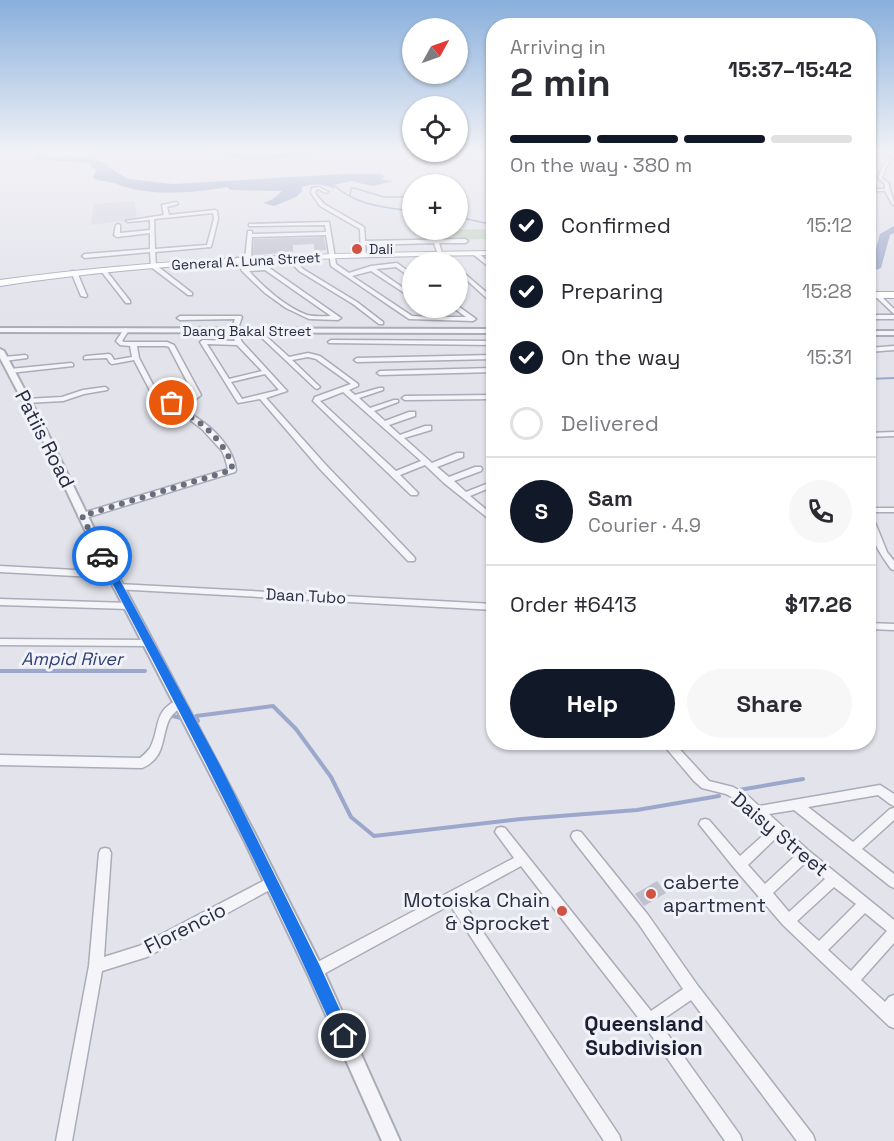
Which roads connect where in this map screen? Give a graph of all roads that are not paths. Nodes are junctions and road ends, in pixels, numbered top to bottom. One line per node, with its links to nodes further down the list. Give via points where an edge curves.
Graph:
1 (167, 205): 3 (street, via 164,206)
2 (322, 205): 12 (street, via 362,228)
3 (168, 217): 4 (street); 13 (street, via 215,211 209,246)
4 (152, 219): 5 (street); 7 (street)
5 (128, 221)
6 (118, 225): 7 (street, via 117,234)
7 (151, 231): 13 (street)
8 (328, 232): 9 (street); 9 (street, via 327,223 251,223); 21 (street)
9 (250, 236): 23 (street)
10 (465, 240): 11 (street)
11 (436, 241): 12 (street); 14 (street)
12 (364, 243): 19 (street)
13 (152, 251): 20 (street); 25 (street)
14 (439, 252)
15 (486, 253): 18 (main road, General A. Luna Street)
16 (402, 254): 19 (main road, General A. Luna Street)
17 (468, 254): 18 (main road, General A. Luna Street)
18 (476, 254): 24 (street)
19 (363, 255): 21 (main road, General A. Luna Street)
20 (85, 256)
21 (333, 256): 22 (main road, General A. Luna Street); 31 (street, via 333,265)
22 (289, 257): 23 (main road, General A. Luna Street); 49 (street, via 301,270)
23 (243, 259): 25 (main road, General A. Luna Street); 29 (street)
24 (486, 262)
25 (153, 266): 28 (main road, General A. Luna Street); 35 (street)
26 (371, 268): 27 (street, via 397,265); 31 (street); 34 (street)
27 (402, 269)
28 (103, 270): 30 (main road, General A. Luna Street); 41 (street)
29 (244, 270): 29 (street, via 268,292 306,317 338,318 266,268)
30 (74, 272): 33 (main road, General A. Luna Street); 38 (street)
31 (348, 275): 42 (street)
32 (468, 279): 39 (street)
33 (0, 282)
34 (402, 289)
35 (190, 294)
36 (876, 295): 37 (main road)
37 (894, 295)
38 (84, 296)
39 (486, 296)
40 (876, 298): 43 (street)
41 (128, 302)
42 (402, 312)
43 (894, 312)
44 (468, 316): 48 (street, via 473,319)
45 (876, 317): 46 (street)
46 (894, 317)
47 (180, 318): 52 (street, via 239,317)
48 (446, 318)
49 (381, 323)
50 (0, 330): 51 (street, Daang Bakal Street)
51 (126, 330): 52 (street, Daang Bakal Street); 60 (street, via 119,341)
52 (234, 331): 53 (street, Daang Bakal Street); 58 (street)
53 (264, 331): 54 (street, Daang Bakal Street); 67 (street, via 264,337)
54 (486, 331)
55 (876, 333): 56 (street)
56 (894, 333)
57 (331, 342): 59 (street, via 374,348)
58 (239, 343): 73 (street); 76 (street, via 203,342)
59 (486, 343)
60 (133, 344): 66 (street); 87 (street, via 167,344 174,348 198,395)
61 (893, 349): 62 (street)
62 (876, 350)
63 (25, 357): 70 (street)
64 (486, 357): 68 (street)
65 (86, 358): 66 (street, via 109,356 112,362)
66 (136, 358): 87 (street, via 157,399)
67 (286, 358): 77 (street); 80 (street, via 318,357 356,385)
68 (397, 359): 69 (street); 75 (street)
69 (357, 360)
70 (5, 361): 71 (street); 85 (street, Patiis Road)
71 (71, 365)
72 (486, 370): 75 (street)
73 (266, 372): 76 (street); 82 (street, via 284,391)
74 (380, 373): 75 (street)
75 (397, 373)
76 (228, 381): 82 (street, via 240,402)
77 (317, 387)
78 (105, 389): 85 (street, via 63,399)
79 (381, 389): 83 (street)
80 (345, 390): 83 (street); 98 (street, via 316,400)
81 (486, 397): 84 (street)
82 (263, 398): 110 (street)
83 (353, 398): 88 (street)
84 (405, 398)
85 (26, 400): 108 (street, Patiis Road)
86 (396, 401): 88 (street)
87 (172, 403): 108 (street, via 212,435 231,461 232,470)
88 (368, 411): 90 (street)
89 (412, 414): 90 (street)
90 (384, 424): 94 (street)
91 (428, 428): 94 (street)
92 (894, 434): 93 (street)
93 (876, 435)
94 (398, 438): 96 (street)
95 (460, 455): 96 (street)
96 (428, 464): 98 (street); 99 (street)
97 (478, 469): 99 (street)
98 (394, 475): 101 (street)
99 (447, 480): 102 (street)
100 (486, 486): 102 (street)
101 (414, 493)
102 (465, 495): 106 (street)
103 (486, 510): 106 (street)
104 (876, 510): 105 (street)
105 (894, 510)
106 (483, 511): 107 (street)
107 (486, 513)
108 (82, 516): 113 (street, Patiis Road)
109 (876, 534): 111 (street)
110 (411, 559)
111 (894, 567)
112 (0, 569): 113 (street, Daan Tubo)
113 (115, 581): 115 (street, Patiis Road); 116 (street, Daan Tubo)
114 (0, 602): 115 (street)
115 (129, 606): 120 (street, Patiis Road)
116 (486, 606)
117 (876, 626): 118 (street)
118 (894, 627)
119 (0, 642): 120 (street)
120 (148, 643): 121 (street, Patiis Road)
121 (180, 703): 123 (street, via 163,716 158,747 142,763); 139 (street, Patiis Road)
122 (672, 750): 126 (street, Daisy Street, via 706,785 729,790)
123 (0, 760)
124 (894, 801): 125 (street, via 880,790)
125 (797, 805): 126 (street); 132 (street)
126 (757, 810): 129 (street, Daisy Street)
127 (894, 813): 132 (street)
128 (705, 824): 136 (street)
129 (777, 830): 134 (street, Daisy Street); 136 (street)
130 (501, 832): 135 (street)
131 (577, 836): 150 (street, via 643,919)
132 (853, 849): 137 (street)
133 (105, 853): 147 (street)
134 (805, 855): 138 (street, Daisy Street); 140 (street)
135 (521, 860): 141 (street); 152 (street)
136 (739, 865): 140 (street)
137 (891, 875)
138 (834, 879): 142 (street, Daisy Street); 143 (street)
139 (272, 883): 147 (street, Florencio, via 142,952); 148 (street, Patiis Road)
140 (764, 893): 143 (street)
141 (452, 897): 148 (street); 155 (street)
142 (864, 905): 144 (street, Daisy Street); 146 (street)
143 (788, 921): 146 (street)
144 (894, 928)
145 (894, 933): 149 (street)
146 (819, 950): 149 (street)
147 (96, 966): 153 (street)
148 (315, 971): 154 (street, Patiis Road)
149 (852, 980): 151 (street)
150 (693, 991): 152 (street); 157 (street)
151 (891, 1012)
152 (649, 1020): 156 (street)
153 (64, 1141)
154 (390, 1141)
155 (614, 1141)
156 (734, 1141)
157 (807, 1141)

